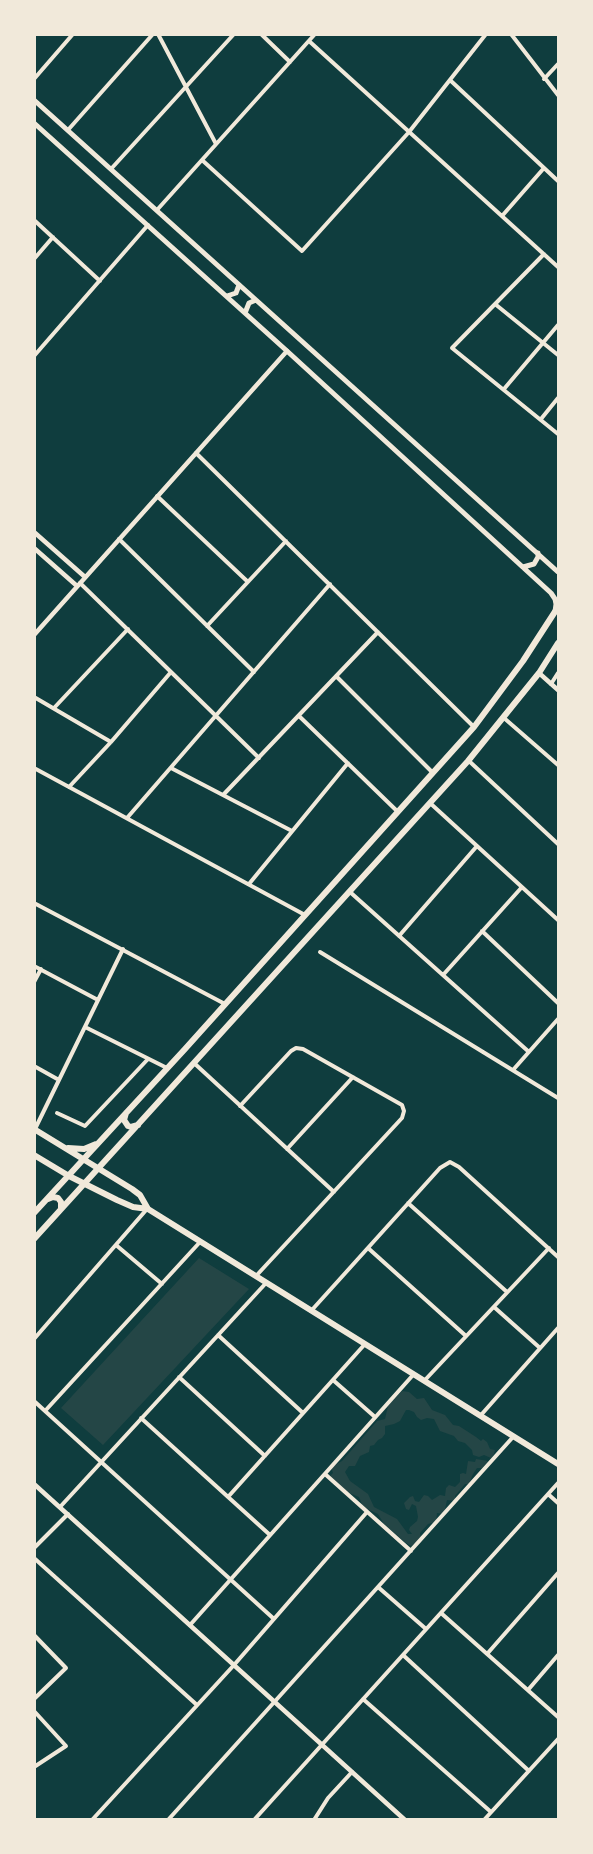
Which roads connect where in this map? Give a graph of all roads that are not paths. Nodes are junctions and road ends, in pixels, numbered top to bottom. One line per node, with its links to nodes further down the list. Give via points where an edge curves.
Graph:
1 (74, 34): 11 (street)
2 (155, 34): 14 (street); 18 (street)
3 (234, 34): 14 (street)
4 (261, 34): 9 (street)
5 (315, 34): 8 (street)
6 (486, 34): 13 (street)
7 (514, 36): 12 (street)
8 (309, 41): 9 (street); 19 (street)
9 (290, 62): 20 (street)
10 (558, 64): 12 (street)
11 (34, 79)
12 (544, 79): 15 (street)
13 (451, 81): 19 (street); 22 (street)
14 (186, 87): 20 (street); 23 (street)
15 (558, 95)
16 (34, 100): 18 (main road)
17 (34, 123): 28 (main road)
18 (68, 130): 23 (main road)
19 (409, 132): 21 (street, via 302,251); 26 (street)
20 (216, 144): 21 (street)
21 (202, 160): 25 (street)
22 (544, 168): 24 (street); 26 (street)
23 (111, 169): 25 (main road)
24 (558, 181)
25 (157, 210): 34 (main road)
26 (502, 216): 30 (street)
27 (34, 220): 29 (street)
28 (148, 225): 33 (street); 35 (main road)
29 (53, 237): 31 (street); 33 (street)
30 (544, 254): 32 (street); 37 (street)
31 (34, 259)
32 (558, 267)
33 (100, 281): 43 (street)
34 (239, 285): 35 (main road, via 236,293); 36 (main road)
35 (227, 296): 38 (main road)
36 (256, 300): 38 (main road, via 249,303); 54 (main road)
37 (495, 304): 40 (street); 44 (street, via 452,348)
38 (245, 313): 41 (main road)
39 (558, 325): 40 (street)
40 (543, 343): 42 (street); 44 (street)
41 (287, 351): 48 (street); 55 (main road)
42 (558, 355)
43 (34, 356)
44 (504, 389): 46 (street)
45 (558, 398): 46 (street)
46 (541, 419): 47 (street)
47 (558, 434)
48 (196, 453): 49 (street); 52 (street)
49 (157, 496): 51 (street); 60 (street)
50 (34, 532): 56 (street)
51 (119, 539): 59 (street); 65 (street)
52 (286, 541): 60 (street); 62 (street)
53 (34, 548): 58 (street)
54 (538, 553): 55 (main road, via 534,564); 57 (main road)
55 (523, 567): 64 (main road, via 555,598)
56 (74, 568): 58 (street, via 72,575); 59 (street)
57 (558, 572)
58 (66, 576): 61 (street)
59 (85, 578): 61 (street)
60 (248, 582): 65 (street)
61 (79, 584): 66 (street); 67 (street)
62 (330, 584): 68 (street); 71 (street)
63 (558, 607): 64 (main road)
64 (554, 614): 82 (main road)
65 (207, 626): 71 (street)
66 (128, 629): 70 (street); 78 (street)
67 (35, 632)
68 (378, 632): 74 (street); 82 (street)
69 (558, 643): 72 (main road)
70 (171, 672): 79 (street); 83 (street)
71 (254, 672): 79 (street)
72 (539, 673): 75 (street); 81 (main road)
73 (558, 673): 75 (street)
74 (336, 676): 80 (street); 90 (street)
75 (551, 684): 76 (street)
76 (558, 690)
77 (34, 697): 78 (street)
78 (54, 708): 83 (street)
79 (216, 716): 84 (street); 89 (street)
80 (299, 716): 84 (street); 86 (street)
81 (504, 718): 85 (main road); 87 (street)
82 (474, 727): 90 (main road)
83 (111, 742): 91 (street)
84 (259, 758): 92 (street)
85 (468, 761): 93 (main road); 97 (street)
86 (348, 763): 94 (street); 96 (street)
87 (558, 765)
88 (34, 768): 91 (street)
89 (171, 768): 92 (street); 95 (street)
90 (432, 772): 94 (main road)
91 (69, 787): 95 (street)
92 (224, 794): 96 (street)
93 (430, 803): 98 (street); 101 (main road)
94 (397, 811): 103 (main road)
95 (128, 818): 99 (street)
96 (292, 831): 99 (street)
97 (558, 844)
98 (477, 846): 100 (street); 106 (street)
99 (249, 884): 103 (street)
100 (522, 887): 104 (street); 105 (street)
101 (350, 891): 106 (street); 120 (main road)
102 (34, 903): 107 (street)
103 (305, 915): 115 (main road)
104 (558, 921)
105 (482, 931): 111 (street); 114 (street)
106 (399, 936): 111 (street)
107 (123, 949): 113 (street); 115 (street)
108 (320, 952): 123 (street)
109 (34, 966): 110 (street)
110 (41, 969): 112 (street); 113 (street)
111 (443, 975): 118 (street)
112 (34, 982)
113 (98, 1000): 117 (street)
114 (558, 1003)
115 (225, 1004): 122 (main road)
116 (558, 1018): 118 (street)
117 (85, 1027): 119 (street); 125 (street)
118 (529, 1052): 123 (street)
119 (148, 1059): 122 (street); 128 (street, via 85,1126)
120 (194, 1063): 127 (street); 130 (main road)
121 (34, 1066): 125 (street)
122 (167, 1068): 129 (main road)
123 (513, 1070): 126 (street)
124 (354, 1077): 127 (street, via 296,1048); 134 (street); 142 (street, via 402,1105 404,1111 402,1118)
125 (59, 1080): 131 (street)
126 (558, 1098)
127 (240, 1106): 134 (street)
128 (57, 1113)
129 (127, 1113): 130 (main road, via 125,1123 131,1127); 132 (main road)
130 (138, 1125): 138 (main road)
131 (35, 1129): 133 (main road)
132 (101, 1140): 133 (main road, via 84,1149); 136 (main road)
133 (61, 1146): 136 (main road)
134 (287, 1149): 142 (street)
135 (34, 1155): 137 (main road)
136 (83, 1159): 138 (main road); 139 (main road)
137 (53, 1166): 139 (main road); 141 (main road, via 58,1177)
138 (99, 1168): 140 (main road); 145 (main road, via 140,1195)
139 (69, 1176): 140 (main road); 141 (main road)
140 (85, 1184): 145 (main road, via 133,1207); 146 (main road)
141 (55, 1191): 143 (main road)
142 (333, 1192): 154 (street)
143 (48, 1198): 146 (main road, via 60,1200); 147 (main road)
144 (408, 1203): 151 (street); 152 (street, via 450,1162); 157 (street)
145 (148, 1209): 149 (main road); 150 (street)
146 (59, 1212): 148 (main road)
147 (34, 1213)
148 (34, 1239)
149 (200, 1242): 154 (main road); 156 (street)
150 (116, 1245): 156 (street); 163 (street)
151 (368, 1248): 159 (street); 162 (street)
152 (549, 1248): 153 (street); 157 (street)
153 (558, 1257)
154 (255, 1276): 155 (main road)
155 (266, 1283): 159 (main road); 161 (street)
156 (162, 1284): 171 (street)
157 (507, 1292): 158 (street)
158 (494, 1307): 162 (street); 165 (street)
159 (311, 1311): 164 (main road)
160 (558, 1328): 165 (street)
161 (218, 1335): 167 (street); 172 (street)
162 (466, 1336): 169 (street)
163 (34, 1339)
164 (365, 1344): 166 (main road); 168 (street)
165 (540, 1348): 173 (street)
166 (413, 1374): 169 (main road); 175 (street)
167 (179, 1377): 174 (street); 177 (street)
168 (333, 1380): 172 (street); 175 (street)
169 (424, 1381): 173 (main road)
170 (34, 1401): 171 (street)
171 (45, 1411): 178 (street)
172 (303, 1413): 177 (street)
173 (480, 1416): 176 (main road)
174 (141, 1418): 178 (street); 184 (street)
175 (375, 1418): 180 (street)
176 (513, 1437): 179 (main road); 191 (street)
177 (265, 1456): 184 (street)
178 (101, 1462): 186 (street); 194 (street)
179 (558, 1464)
180 (325, 1474): 187 (street); 189 (street)
181 (558, 1483): 183 (street)
182 (34, 1484): 186 (street)
183 (548, 1494): 185 (street); 196 (street)
184 (228, 1497): 189 (street)
185 (558, 1503)
186 (60, 1507): 188 (street)
187 (367, 1512): 191 (street); 197 (street)
188 (68, 1514): 190 (street); 198 (street)
189 (270, 1535): 194 (street)
190 (34, 1548)
191 (411, 1551): 195 (street)
192 (34, 1558): 209 (street)
193 (558, 1573): 201 (street)
194 (231, 1580): 197 (street); 198 (street)
195 (378, 1587): 199 (street); 208 (street)
196 (441, 1612): 199 (street); 201 (street)
197 (274, 1619): 204 (street)
198 (190, 1626): 204 (street)
199 (426, 1629): 202 (street)
200 (34, 1635): 206 (street, via 66,1668)
201 (488, 1654): 205 (street)
202 (402, 1655): 207 (street); 215 (street)
203 (558, 1655): 205 (street)
204 (234, 1665): 208 (street); 209 (street)
205 (528, 1690): 211 (street)
206 (34, 1699)
207 (363, 1699): 213 (street); 217 (street)
208 (274, 1702): 213 (street); 219 (street)
209 (197, 1705): 218 (street)
210 (34, 1711): 214 (street, via 66,1746)
211 (558, 1717)
212 (558, 1739): 215 (street)
213 (322, 1744): 216 (street); 220 (street)
214 (34, 1767)
215 (529, 1770): 217 (street)
216 (352, 1772): 221 (street); 222 (street)
217 (491, 1812): 223 (street)
218 (92, 1820)
219 (168, 1820)
220 (254, 1820)
221 (314, 1820)
222 (405, 1820)
223 (484, 1820)

